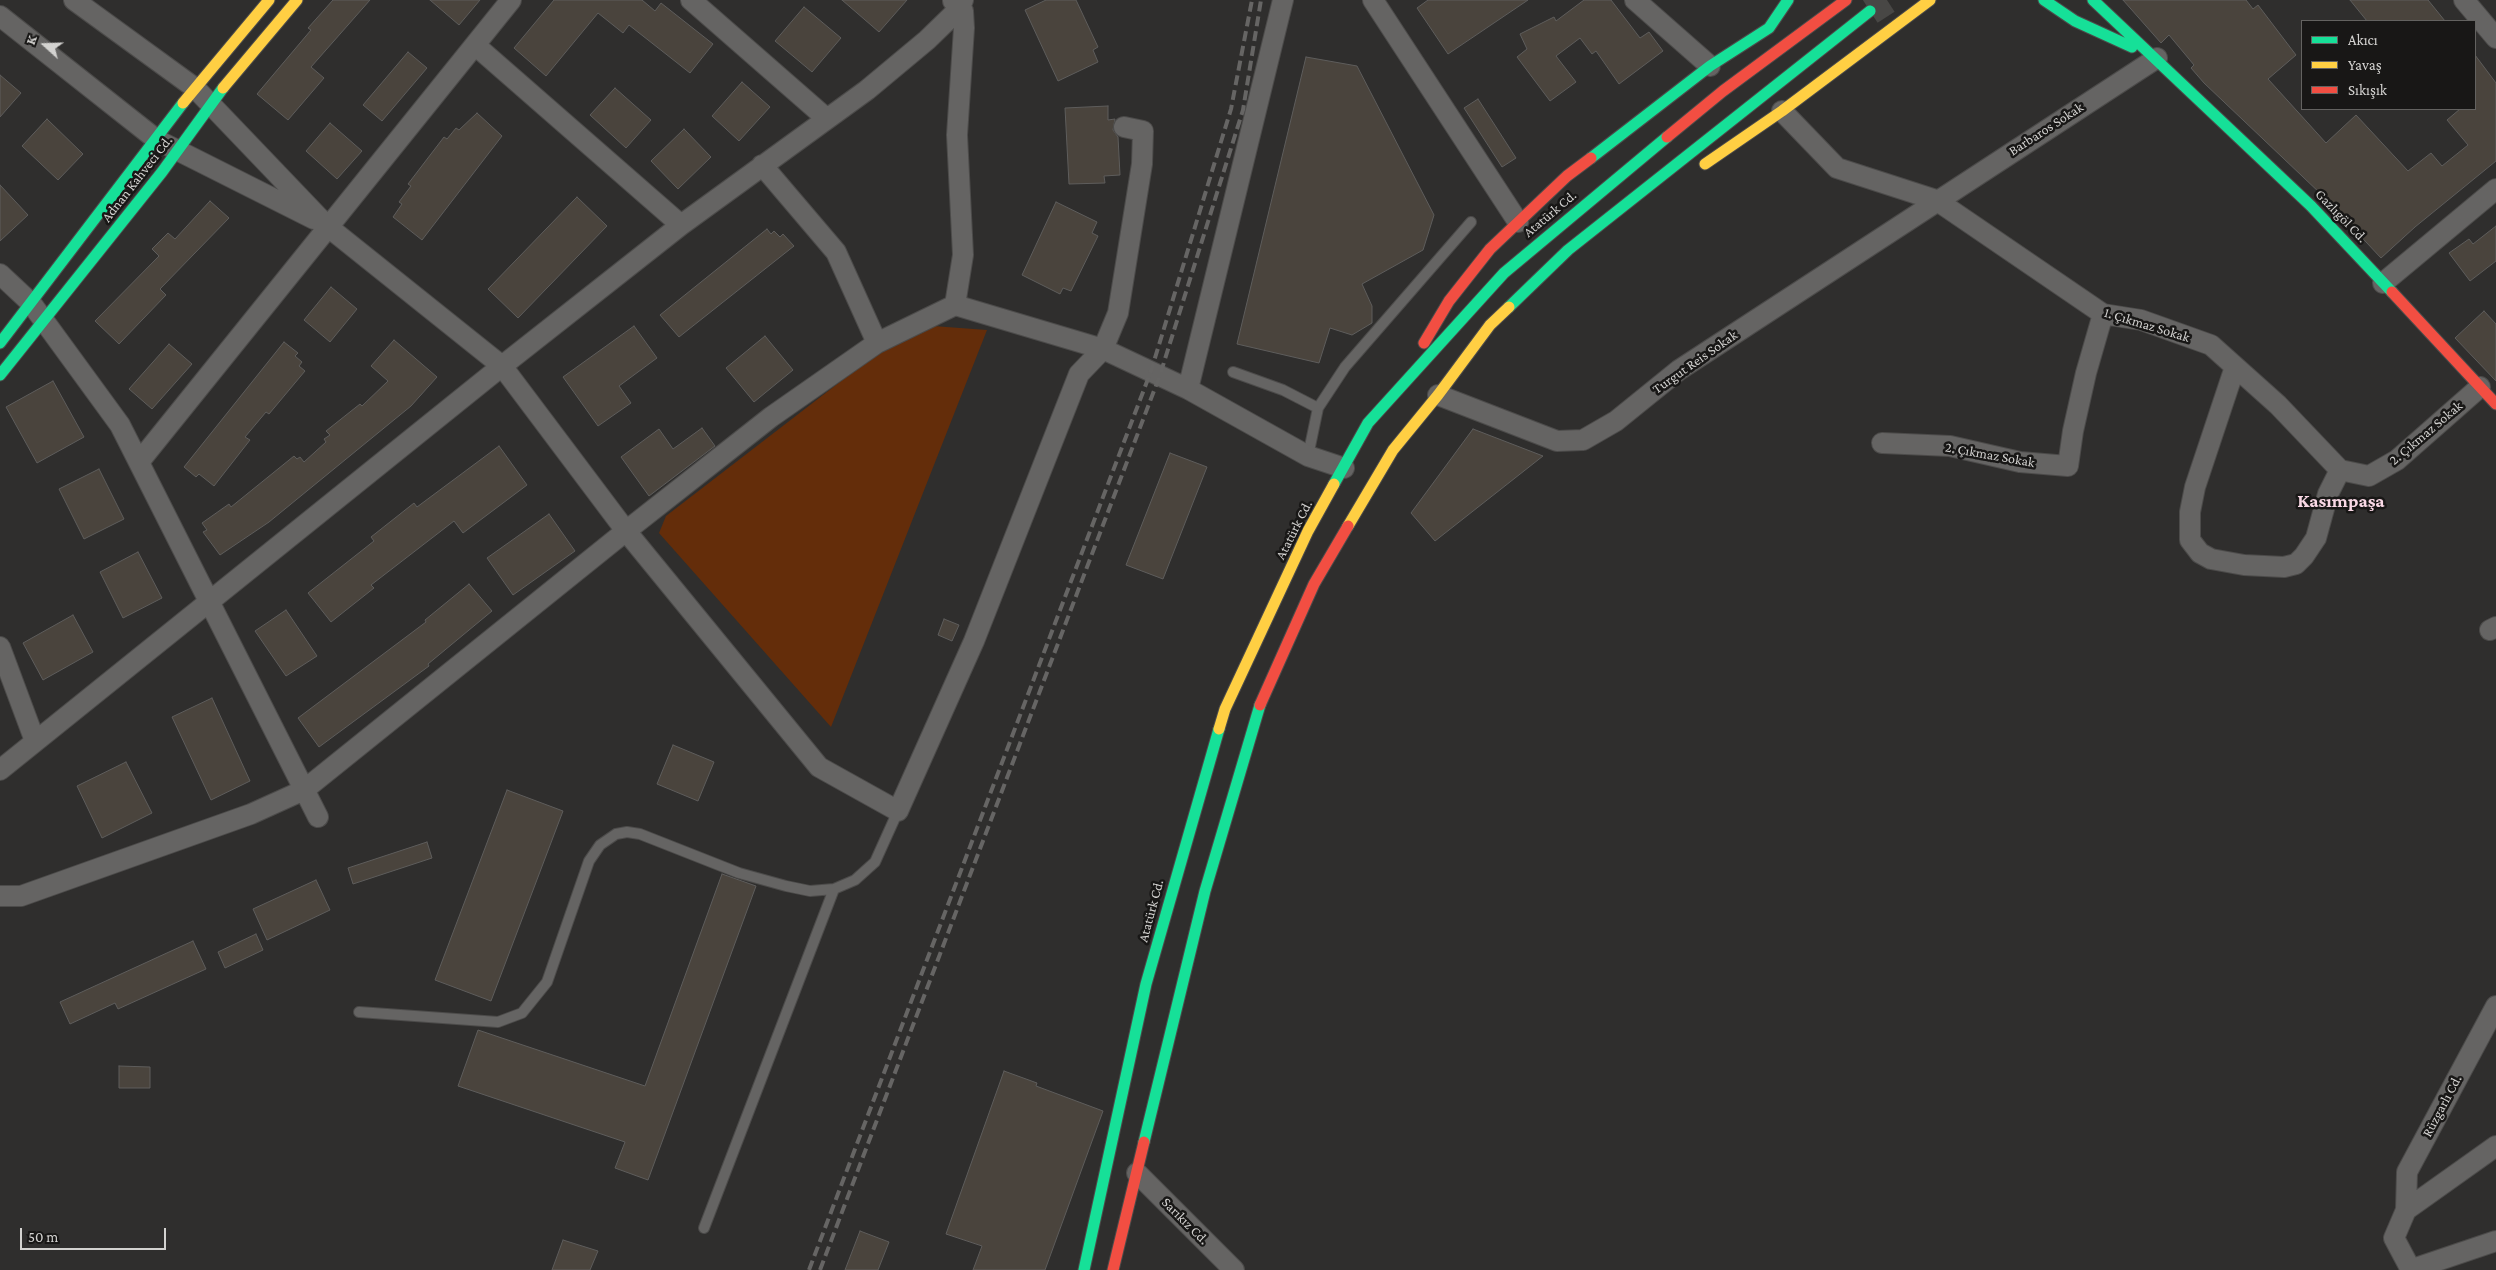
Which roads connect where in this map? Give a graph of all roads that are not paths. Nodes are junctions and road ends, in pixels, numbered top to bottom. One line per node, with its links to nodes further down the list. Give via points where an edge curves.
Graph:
1 (74, 0): 26 (street)
2 (269, 0): 26 (main road, Adnan Kahveci Cd.)
3 (296, 0): 27 (main road, Adnan Kahveci Cd., via 234,73)
4 (511, 0): 23 (street)
5 (691, 0): 29 (street)
6 (1283, 0): 58 (street)
7 (1372, 0): 39 (street)
8 (1635, 0): 25 (street)
9 (1788, 0): 21 (main road)
10 (1846, 0): 59 (main road, Atatürk Cd., via 1723,91 1504,273)
11 (1906, 0): 20 (main road)
12 (1930, 0): 20 (main road)
13 (2044, 0): 24 (main road, Gazlıgöl Cd., via 2075,21)
14 (2093, 0): 24 (main road, Gazlıgöl Cd.)
15 (2464, 0): 22 (street)
16 (958, 2): 29 (street, via 927,40); 46 (street, via 963,11 964,28 956,135 964,255)
17 (1793, 11): 21 (main road)
18 (1870, 11): 60 (main road, via 1568,250 1490,326)
19 (0, 16): 31 (street)
20 (1899, 22): 28 (main road)
21 (1768, 28): 25 (main road)
22 (2496, 38)
23 (475, 45): 40 (street); 41 (street)
24 (2156, 58): 36 (street, Barbaros Sokak); 44 (main road, Gazlıgöl Cd., via 2311,206)
25 (1710, 66): 39 (main road, via 1567,176)
26 (196, 88): 27 (street); 31 (main road, Adnan Kahveci Cd.)
27 (212, 105): 32 (main road, Adnan Kahveci Cd.); 41 (street)
28 (1782, 111): 34 (main road); 36 (street, 1. Çıkmaz Sokak, via 1837,168)
29 (826, 118): 33 (street)
30 (1124, 127): 52 (street, via 1143,131 1142,164 1118,313)
31 (157, 140): 32 (street); 45 (main road, Adnan Kahveci Cd.)
32 (178, 151): 41 (street); 48 (main road, Adnan Kahveci Cd.)
33 (762, 165): 40 (street); 50 (street, via 836,252)
34 (1694, 170)
35 (2496, 189): 44 (street)
36 (1936, 200): 47 (street, 1. Çıkmaz Sokak); 60 (street, Turgut Reis Sokak, via 1679,370 1616,422 1583,440 1557,441)
37 (1647, 203): 42 (main road, via 1615,225)
38 (1472, 222): 62 (lane, via 1369,338)
39 (1518, 222): 59 (main road, via 1490,249 1449,301)
40 (681, 225): 53 (street)
41 (327, 226): 53 (street); 65 (street)
42 (1594, 246)
43 (0, 274): 45 (street)
44 (2383, 283): 57 (main road, Gazlıgöl Cd.)
45 (31, 303): 48 (street); 49 (main road, Adnan Kahveci Cd.)
46 (955, 305): 50 (street); 52 (street)
47 (2103, 314): 54 (street, 1. Çıkmaz Sokak, via 2141,320 2210,345); 63 (street, 2. Çıkmaz Sokak, via 2072,431 2068,466 2020,462 1950,446)
48 (44, 321): 56 (main road, Adnan Kahveci Cd.); 65 (street, via 120,425)
49 (0, 343)
50 (877, 343): 68 (street, via 772,417)
51 (1488, 347): 60 (main road)
52 (1103, 349): 58 (street); 74 (street, via 1080,374 974,641)
53 (502, 366): 68 (street); 69 (street)
54 (2235, 367): 67 (street, 1. Çıkmaz Sokak, via 2278,405); 67 (street, via 2195,487 2190,512 2190,540 2200,553 2244,565 2284,567 2296,564 2316,538 2328,494)
55 (1233, 372): 62 (lane, via 1283,390)
56 (0, 375)
57 (2480, 387): 61 (main road, Gazlıgöl Cd.); 67 (street, 2. Çıkmaz Sokak, via 2397,460 2369,476)
58 (1188, 389): 64 (street)
59 (1393, 395): 66 (main road, Atatürk Cd., via 1368,423)
60 (1438, 395): 81 (main road, via 1393,450 1314,584 1256,711 1205,891)
61 (2496, 404)
62 (1318, 408): 64 (lane)
63 (1882, 443)
64 (1308, 456): 66 (street)
65 (139, 462): 69 (street)
66 (1344, 468): 85 (main road, Atatürk Cd., via 1308,532 1225,709 1146,984)
67 (2340, 470)
68 (626, 531): 73 (street); 74 (street, via 819,767)
69 (209, 601): 71 (street); 73 (street)
70 (0, 647): 71 (street)
71 (35, 741): 72 (street)
72 (0, 770)
73 (304, 790): 75 (street); 77 (street, via 251,814 21,896)
74 (898, 811): 76 (lane, via 875,862 856,880)
75 (318, 818)
76 (834, 889): 79 (lane, via 810,891 786,886 739,873 640,834 616,834 600,845 588,861 547,982 522,1013 498,1022); 83 (lane)
77 (0, 896)
78 (2496, 1006): 82 (street, Rüzgarlı Cd., via 2407,1172)
79 (359, 1012)
80 (2496, 1146): 82 (street)
81 (1137, 1173): 86 (main road); 87 (street, Sarıkız Cd.)
82 (2406, 1210): 88 (street, via 2394,1238)
83 (704, 1228)
84 (2496, 1241): 88 (street)
85 (1084, 1270)
86 (1113, 1270)
87 (1234, 1270)
88 (2410, 1270)

